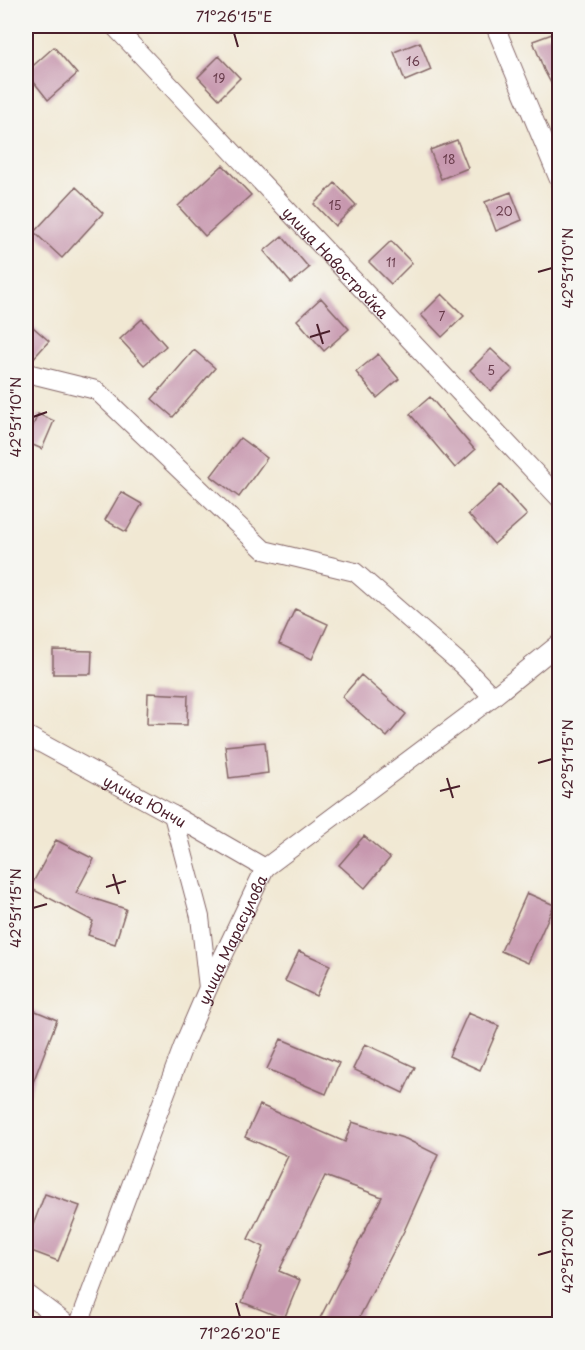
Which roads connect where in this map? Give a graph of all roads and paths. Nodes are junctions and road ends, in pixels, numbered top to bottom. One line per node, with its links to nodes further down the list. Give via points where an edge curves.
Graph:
1 (114, 26): 5 (street, улица Новостройка)
2 (495, 26): 3 (street)
3 (560, 182)
4 (26, 371): 7 (street, via 96,390 264,550 356,572)
5 (560, 499)
6 (560, 643): 7 (street, улица Марасулова)
7 (494, 697): 10 (street, улица Марасулова)
8 (26, 735): 9 (street, улица Юнчи)
9 (173, 815): 10 (street, улица Юнчи); 11 (street, via 200,917)
10 (265, 868): 11 (street, улица Марасулова)
11 (208, 988): 14 (street, улица Марасулова)
12 (26, 1293): 13 (street)
13 (67, 1324)
14 (80, 1324)

